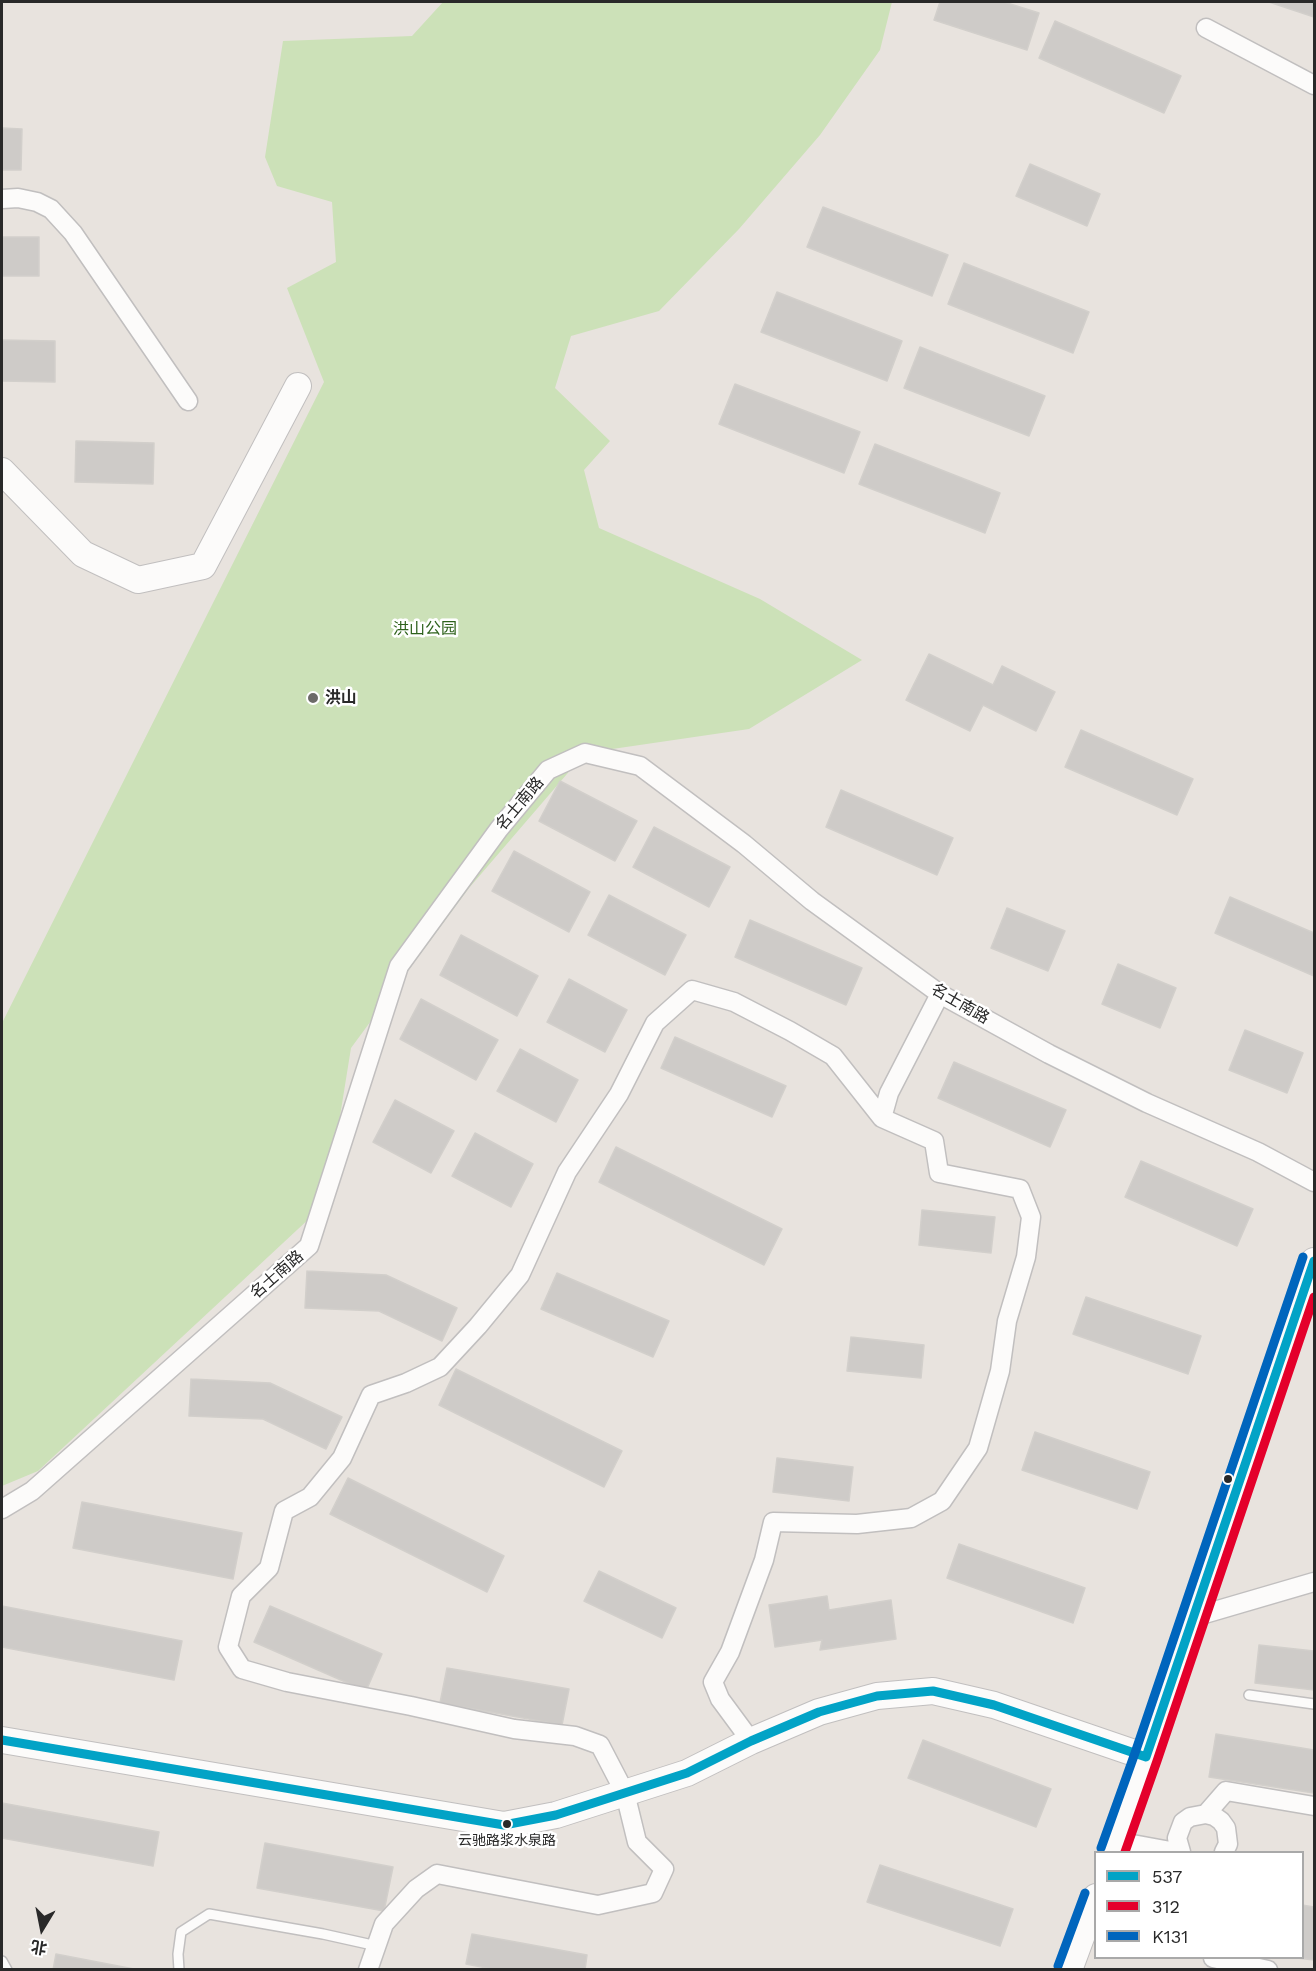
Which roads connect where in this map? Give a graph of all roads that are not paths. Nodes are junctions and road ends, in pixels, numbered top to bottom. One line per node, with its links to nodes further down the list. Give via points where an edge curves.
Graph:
1 (1206, 28): 2 (street)
2 (1314, 85)
3 (2, 198): 5 (street, via 37,202 51,209 73,232)
4 (298, 386): 6 (street, via 203,566 138,580 83,554)
5 (188, 400)
6 (2, 471)
7 (940, 994): 8 (street, via 889,1093); 9 (street, 名士南路, via 1049,1054); 11 (street, 名士南路, via 812,901 640,766 585,753 548,770 499,829 399,966 309,1246 32,1491)
8 (882, 1118): 17 (street, via 934,1141 939,1173 1020,1189 1031,1217 1026,1257 978,1448 942,1501 911,1518 857,1524 773,1522 764,1560 730,1652 713,1682 720,1699); 19 (street, via 833,1056 734,1002 692,990 655,1023 619,1094 567,1172 520,1275 440,1367 370,1395 342,1458 310,1497 284,1511 269,1568 241,1596 228,1647 242,1669 287,1682 514,1729 575,1736 600,1745)
9 (1314, 1182)
10 (1314, 1261): 13 (street)
11 (2, 1509)
12 (1314, 1582): 13 (street)
13 (1194, 1617): 18 (street)
14 (1249, 1695): 15 (lane)
15 (1314, 1704)
16 (2, 1740): 19 (street, via 504,1825 556,1815)
17 (751, 1741): 18 (street, via 819,1712 877,1696 933,1691 994,1705); 19 (street, via 687,1773)
18 (1146, 1757): 22 (street)
19 (625, 1793): 27 (street, via 637,1842 663,1869 653,1893 598,1905 437,1874 416,1889 384,1924)
20 (1314, 1806): 21 (street, via 1226,1791)
21 (1206, 1814): 24 (street, via 1183,1822 1177,1838); 25 (street, via 1226,1828 1228,1844)
22 (1114, 1847): 23 (street)
23 (1164, 1851)
24 (1181, 1851)
25 (1224, 1851)
26 (1094, 1900): 33 (street)
27 (377, 1946): 31 (lane, via 209,1914 181,1932); 32 (street)
28 (1218, 1959): 34 (street)
29 (2, 1960): 30 (lane)
30 (7, 1970)
31 (179, 1970)
32 (368, 1970)
33 (1069, 1970)
34 (1268, 1970)

